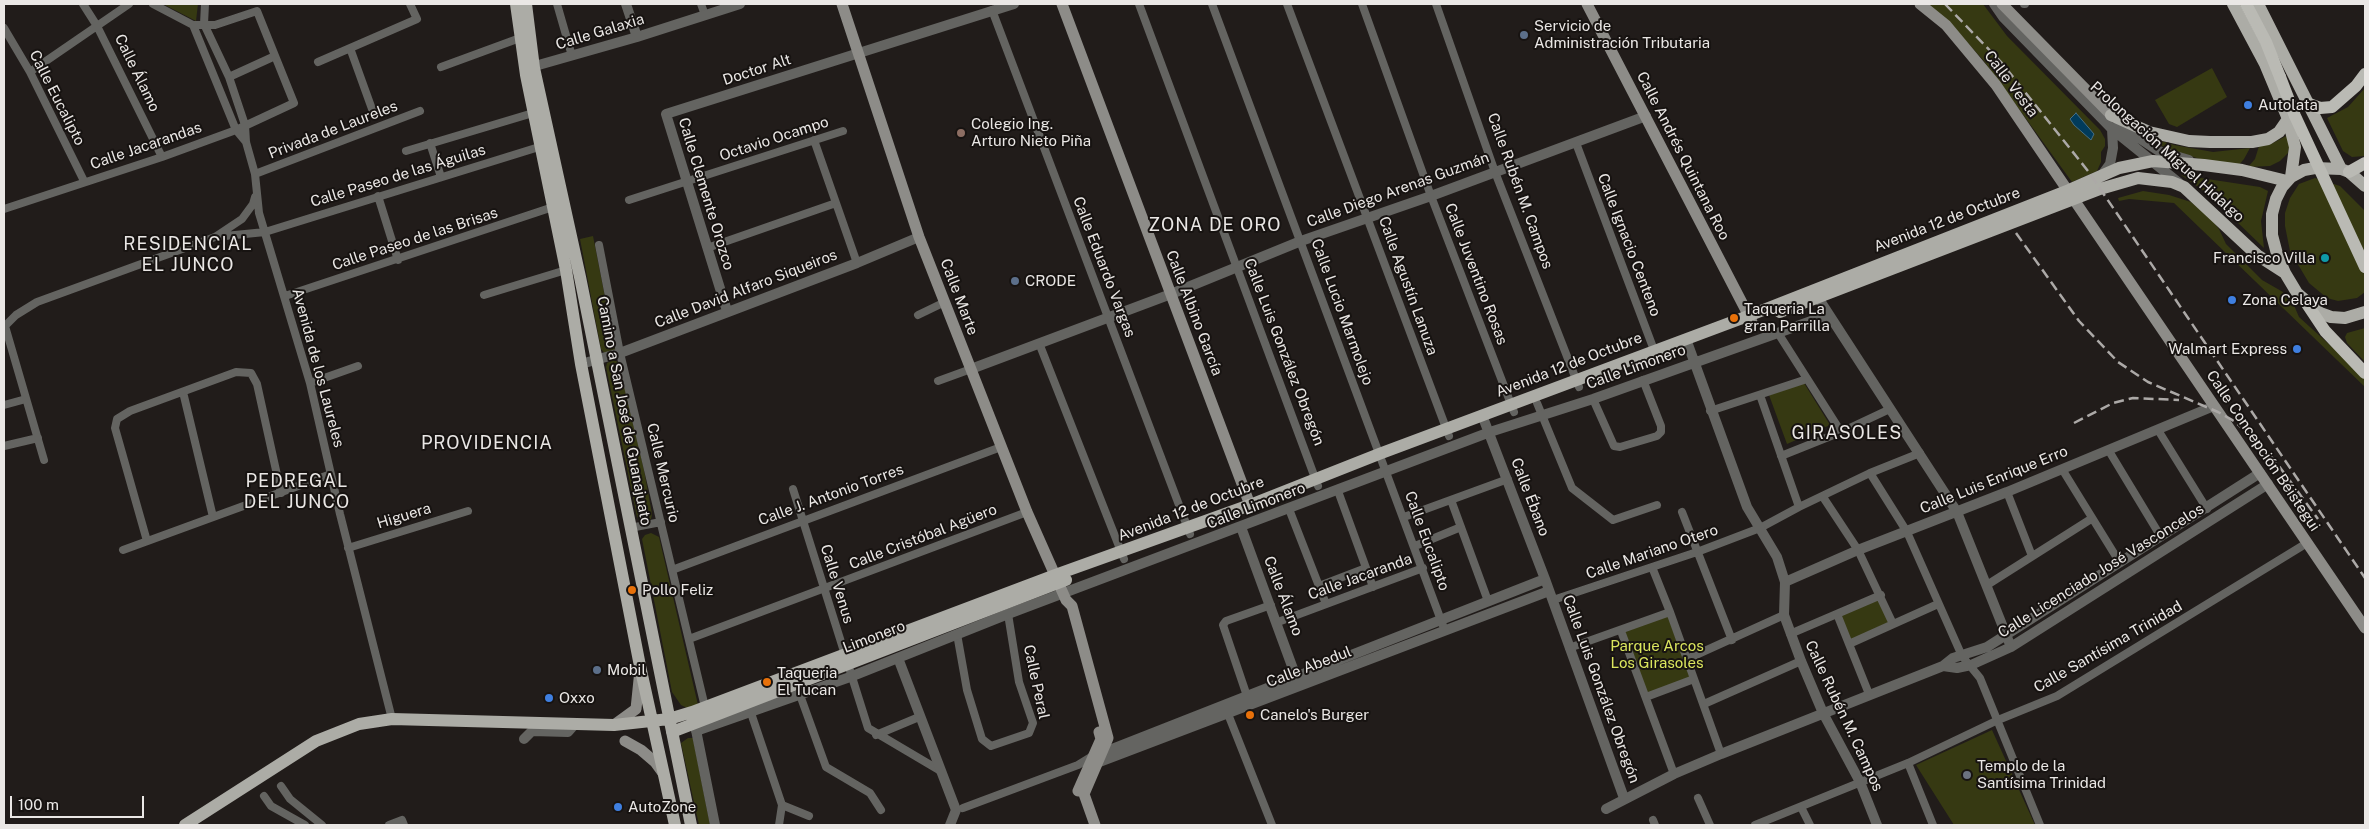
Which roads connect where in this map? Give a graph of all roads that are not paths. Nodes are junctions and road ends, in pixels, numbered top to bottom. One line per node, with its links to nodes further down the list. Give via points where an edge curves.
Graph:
1 (82, 4): 31 (street, Calle Álamo)
2 (129, 4): 31 (street)
3 (153, 4): 30 (street)
4 (205, 4): 29 (street, Avenida de los Laureles)
5 (410, 4): 35 (street, via 417,19)
6 (516, 4): 34 (main road, Camino a San José de Guanajuato)
7 (526, 4): 41 (main road, Camino a San José de Guanajuato)
8 (557, 4): 38 (street)
9 (626, 4): 33 (street)
10 (702, 4): 28 (street)
11 (740, 4): 28 (street, Calle Galaxia)
12 (842, 4): 36 (main road, Calle Marte)
13 (1014, 4): 27 (street, Doctor Alt)
14 (1062, 4): 101 (main road, Calle Albino García)
15 (1140, 4): 96 (street, Calle Luis González Obregón)
16 (1212, 4): 91 (street, Calle Lucio Marmolejo)
17 (1288, 4): 87 (street, Calle Agustín Lanuza)
18 (1362, 4): 81 (street, Calle Juventino Rosas)
19 (1436, 4): 68 (street, Calle Rubén M. Campos)
20 (1587, 4): 51 (main road, Calle Andrés Quintana Roo)
21 (1920, 4): 79 (main road, Calle Vesta, via 1946,25 1996,85)
22 (1994, 4): 54 (street, Prolongación Miguel Hidalgo)
23 (2002, 4): 50 (main road, Prolongación Miguel Hidalgo)
24 (2233, 4): 52 (main road)
25 (2246, 4): 97 (highway, bridge, via 2266,42 2295,116)
26 (2258, 4): 45 (main road)
27 (992, 10): 36 (street, Doctor Alt); 111 (street, Calle Eduardo Vargas)
28 (705, 15): 33 (street, Calle Galaxia)
29 (204, 24): 30 (street); 37 (street, via 215,25 257,11); 44 (street, Avenida de los Laureles)
30 (192, 25): 55 (street, Avenida de los Laureles)
31 (97, 26): 42 (street); 63 (street, Calle Álamo)
32 (4, 28): 42 (street, Calle Eucalipto)
33 (637, 37): 38 (street, Calle Galaxia)
34 (520, 38): 40 (street); 41 (main road, Camino a San José de Guanajuato)
35 (350, 48): 39 (street); 46 (street)
36 (858, 54): 49 (street, Doctor Alt); 90 (main road, Calle Marte)
37 (276, 56): 44 (street); 53 (street, Calle Jacarandas, via 294,103)
38 (572, 56): 41 (street, Calle Galaxia)
39 (318, 62)
40 (442, 67)
41 (529, 68): 48 (main road, Camino a San José de Guanajuato); 100 (main road, Camino a San José de Guanajuato)
42 (30, 72): 73 (street, Calle Eucalipto)
43 (2365, 74): 45 (highway, via 2332,106 2320,108)
44 (229, 77): 53 (street, Avenida de los Laureles)
45 (2309, 104): 67 (main road)
46 (372, 109)
47 (420, 111): 69 (street, Privada de Laureles)
48 (533, 113): 60 (street); 61 (main road, Camino a San José de Guanajuato)
49 (666, 114): 74 (street, Calle Clemente Orozco)
50 (2111, 115): 52 (main road, via 2149,132 2210,142 2268,139 2279,132); 66 (street, Prolongación Miguel Hidalgo, via 2159,151)
51 (1646, 116): 59 (street, Calle Diego Arenas Guzmán); 112 (main road, Calle Andrés Quintana Roo)
52 (2288, 119): 72 (main road, via 2295,147)
53 (246, 126): 55 (street, Calle Jacarandas); 58 (street, Avenida de los Laureles)
54 (2112, 129): 64 (street, Prolongación Miguel Hidalgo); 70 (street, via 2112,156)
55 (236, 130): 58 (street, Avenida de los Laureles); 63 (street, Calle Jacarandas)
56 (843, 130): 57 (street, Octavio Ocampo)
57 (814, 140): 74 (street, Octavio Ocampo); 83 (street)
58 (246, 142): 69 (street, Avenida de los Laureles)
59 (1576, 142): 68 (street, Calle Diego Arenas Guzmán); 118 (street, Calle Ignacio Centeno)
60 (430, 143): 62 (street); 71 (street)
61 (539, 147): 71 (street, Calle Paseo de las Águilas); 85 (main road, Camino a San José de Guanajuato)
62 (406, 151)
63 (162, 157): 73 (street, Calle Jacarandas)
64 (2154, 161): 66 (main road, Avenida 12 de Octubre); 70 (main road, Avenida 12 de Octubre); 76 (street, Prolongación Miguel Hidalgo)
65 (2365, 163): 67 (highway)
66 (2204, 165): 72 (main road, Prolongación Miguel Hidalgo)
67 (2345, 170): 72 (main road, via 2315,168); 75 (main road)
68 (1496, 172): 81 (street, Calle Diego Arenas Guzmán); 129 (street, Calle Rubén M. Campos)
69 (256, 174): 78 (street, Avenida de los Laureles)
70 (2102, 175): 79 (main road, Avenida 12 de Octubre)
71 (441, 177): 80 (street, Calle Paseo de las Águilas)
72 (2289, 179): 99 (main road, via 2276,199 2272,214 2272,235)
73 (84, 181): 84 (street, Calle Jacarandas)
74 (687, 182): 82 (street, Octavio Ocampo); 93 (street, Calle Clemente Orozco)
75 (2365, 186)
76 (2184, 187): 77 (main road, Avenida 12 de Octubre, via 2172,182 2138,178); 99 (main road, Prolongación Miguel Hidalgo, via 2257,255)
77 (2090, 193): 79 (main road, Avenida 12 de Octubre); 86 (street, via 2084,203)
78 (256, 195): 88 (street, Avenida de los Laureles); 89 (street, via 242,219)
79 (2072, 195): 86 (main road, Calle Concepción Béistegui); 103 (main road, Avenida 12 de Octubre)
80 (378, 196): 88 (street, Calle Paseo de las Águilas); 94 (street)
81 (1431, 196): 87 (street, Calle Diego Arenas Guzmán); 137 (street, Calle Juventino Rosas)
82 (629, 200)
83 (836, 203): 93 (street); 95 (street)
84 (5, 206)
85 (553, 207): 94 (street, Calle Paseo de las Brisas); 98 (main road, Camino a San José de Guanajuato); 100 (main road, via 558,206 563,214 575,269)
86 (2085, 214): 136 (main road, Calle Concepción Béistegui)
87 (1368, 218): 91 (street, Calle Diego Arenas Guzmán); 144 (street, Calle Agustín Lanuza)
88 (265, 232): 89 (street, Calle Paseo de las Águilas); 104 (street, Avenida de los Laureles)
89 (215, 237): 113 (street, via 37,302)
90 (919, 237): 95 (street, Calle David Alfaro Siqueiros); 105 (main road, Calle Marte)
91 (1301, 241): 96 (street, Calle Diego Arenas Guzmán); 152 (street, Calle Lucio Marmolejo)
92 (599, 245): 117 (street, Calle Mercurio)
93 (707, 248): 107 (street, Calle Clemente Orozco)
94 (398, 260): 104 (street, Calle Paseo de las Brisas)
95 (857, 263): 107 (street, Calle David Alfaro Siqueiros)
96 (1236, 266): 101 (street, Calle Diego Arenas Guzmán); 158 (street, Calle Luis González Obregón)
97 (2365, 267)
98 (566, 270): 102 (street); 121 (main road, Camino a San José de Guanajuato)
99 (2285, 273): 106 (main road)
100 (580, 277): 119 (main road, Camino a San José de Guanajuato)
101 (1171, 294): 111 (street, Calle Diego Arenas Guzmán); 172 (main road, Calle Albino García)
102 (484, 295)
103 (1816, 295): 110 (street); 112 (main road, Avenida 12 de Octubre)
104 (285, 296): 128 (street, Avenida de los Laureles)
105 (945, 302): 109 (street); 123 (main road, Calle Marte)
106 (2307, 304): 108 (main road, via 2330,317 2345,318); 124 (highway, via 2325,331)
107 (726, 311): 117 (street, Calle David Alfaro Siqueiros)
108 (2365, 312)
109 (918, 315)
110 (1828, 315): 114 (street, Calle Limonero); 138 (street)
111 (1108, 317): 115 (street, Calle Diego Arenas Guzmán); 184 (street, Calle Eduardo Vargas)
112 (1750, 319): 116 (main road, Avenida 12 de Octubre)
113 (4, 327): 133 (street)
114 (1778, 333): 120 (street, Calle Limonero); 125 (street)
115 (1039, 343): 123 (street, Calle Diego Arenas Guzmán); 194 (street)
116 (1687, 343): 118 (main road, Avenida 12 de Octubre); 120 (street, Calle Rubén M. Campos)
117 (620, 353): 119 (street, Calle David Alfaro Siqueiros); 179 (street, Calle Mercurio)
118 (1655, 354): 129 (main road, Avenida 12 de Octubre)
119 (596, 359): 121 (street, Calle David Alfaro Siqueiros); 182 (main road, Camino a San José de Guanajuato)
120 (1693, 362): 126 (street, Calle Limonero); 139 (street, Calle Rubén M. Campos)
121 (581, 364): 238 (main road, Camino a San José de Guanajuato)
122 (358, 366): 128 (street)
123 (971, 369): 127 (street, Calle Diego Arenas Guzmán); 147 (main road, Calle Marte)
124 (2365, 374)
125 (1807, 379): 131 (street); 143 (street)
126 (1643, 380): 132 (street, Calle Limonero); 132 (street, via 1660,426 1661,432 1657,436 1614,446)
127 (938, 381)
128 (310, 383): 156 (street, Avenida de los Laureles)
129 (1577, 383): 134 (main road, Avenida 12 de Octubre); 137 (main road, Avenida 12 de Octubre)
130 (183, 392): 162 (street, via 236,372 251,373 257,384); 175 (street); 187 (street, via 117,419 115,428)
131 (1760, 395): 139 (street); 150 (street)
132 (1593, 399): 140 (street, Calle Limonero)
133 (26, 400): 135 (street); 145 (street)
134 (1538, 403): 137 (main road, Avenida 12 de Octubre); 140 (street)
135 (4, 405)
136 (2214, 406): 142 (street, Calle Luis Enrique Erro); 155 (main road, Calle Concepción Béistegui)
137 (1513, 408): 141 (main road, Avenida 12 de Octubre)
138 (1890, 408): 143 (street); 149 (street)
139 (1710, 411): 183 (street, Calle Rubén M. Campos, via 1747,507)
140 (1543, 416): 141 (street, Calle Limonero); 166 (street, via 1572,488 1613,520)
141 (1486, 423): 144 (main road, Avenida 12 de Octubre); 152 (street, Calle Limonero); 157 (street, Calle Ébano)
142 (2158, 430): 148 (street, Calle Luis Enrique Erro); 169 (street)
143 (1841, 432): 150 (street)
144 (1447, 433): 152 (main road, Avenida 12 de Octubre)
145 (38, 438): 146 (street); 151 (street)
146 (4, 446)
147 (1001, 447): 171 (main road, Calle Marte); 178 (street, Calle J. Antonio Torres)
148 (2109, 451): 153 (street, Calle Luis Enrique Erro); 186 (street)
149 (1920, 453): 154 (street, Calle Mariano Otero); 174 (street)
150 (1781, 456): 167 (street)
151 (44, 460)
152 (1383, 462): 158 (main road, Avenida 12 de Octubre); 161 (street, Calle Limonero); 176 (street, Calle Eucalipto)
153 (2062, 469): 163 (street, Calle Luis Enrique Erro); 177 (street)
154 (1870, 473): 164 (street, Calle Mariano Otero); 185 (street)
155 (2260, 473): 159 (main road, Calle Concepción Béistegui); 169 (street, Calle Licenciado José Vasconcelos)
156 (331, 474): 162 (street); 190 (street, Avenida de los Laureles)
157 (1508, 479): 165 (street); 201 (street, Calle Ébano)
158 (1317, 482): 172 (main road, Avenida 12 de Octubre)
159 (2268, 484): 188 (main road, Calle Concepción Béistegui); 230 (street, Calle Licenciado José Vasconcelos)
160 (793, 489): 178 (street, Calle Venus)
161 (1338, 491): 168 (street, Calle Limonero); 198 (street)
162 (281, 492): 175 (street)
163 (2007, 492): 174 (street, Calle Luis Enrique Erro); 195 (street)
164 (1823, 497): 167 (street, Calle Mariano Otero); 192 (street)
165 (1451, 500): 176 (street); 181 (street)
166 (1657, 505)
167 (1799, 507): 183 (street, Calle Mariano Otero)
168 (1289, 509): 172 (street, Calle Limonero); 204 (street)
169 (2206, 509): 186 (street, Calle Licenciado José Vasconcelos)
170 (468, 511): 190 (street, Higuera)
171 (1027, 512): 206 (main road, Calle Marte); 207 (street, Calle Cristóbal Agüero)
172 (1253, 512): 180 (street, Calle Limonero); 184 (main road, Avenida 12 de Octubre)
173 (1682, 512): 193 (street)
174 (1957, 512): 185 (street, Calle Luis Enrique Erro); 203 (street)
175 (213, 517): 187 (street)
176 (1404, 517): 189 (street, Calle Eucalipto)
177 (2091, 519): 195 (street); 196 (street)
178 (803, 520): 200 (street, Calle J. Antonio Torres); 207 (street, Calle Venus)
179 (661, 522): 182 (street); 200 (street, Calle Mercurio)
180 (1241, 527): 206 (street, Calle Limonero); 213 (street, Calle Álamo)
181 (1461, 527): 189 (street); 210 (street)
182 (630, 528): 256 (main road, Camino a San José de Guanajuato)
183 (1760, 528): 193 (street, Calle Mariano Otero); 202 (street, Calle Rubén M. Campos, via 1777,557)
184 (1189, 531): 194 (main road, Avenida 12 de Octubre)
185 (1907, 532): 192 (street, Calle Luis Enrique Erro); 212 (street)
186 (2161, 537): 196 (street, Calle Licenciado José Vasconcelos)
187 (147, 541): 191 (street)
188 (2307, 543): 221 (main road, Calle Concepción Béistegui); 257 (street, Calle Santísima Trinidad, via 2057,696)
189 (1415, 546): 199 (street, Calle Eucalipto)
190 (348, 548): 255 (street, Avenida de los Laureles)
191 (123, 550)
192 (1858, 550): 202 (street, Calle Luis Enrique Erro); 208 (street)
193 (1697, 552): 197 (street, Calle Mariano Otero); 228 (street)
194 (1123, 556): 206 (main road, Avenida 12 de Octubre)
195 (2032, 556): 203 (street)
196 (2120, 564): 226 (street, Calle Licenciado José Vasconcelos)
197 (1652, 567): 209 (street, Calle Mariano Otero); 214 (street)
198 (1366, 568): 204 (street); 205 (street)
199 (1423, 568): 205 (street, Calle Jacaranda); 218 (street, Calle Eucalipto)
200 (672, 570): 227 (street, Calle Mercurio)
201 (1545, 579): 209 (street, Calle Ébano); 210 (street, Calle Abedul)
202 (1785, 582): 217 (street, Calle Rubén M. Campos)
203 (1987, 584): 226 (street)
204 (1319, 586): 211 (street)
205 (1374, 587): 211 (street, Calle Jacaranda)
206 (1061, 588): 215 (street, Calle Limonero); 239 (main road, Avenida 12 de Octubre); 267 (main road, Calle Marte, via 1101,739)
207 (823, 589): 227 (street, Calle Cristóbal Agüero); 239 (street, Calle Venus)
208 (1881, 595): 216 (street); 220 (street)
209 (1551, 596): 223 (street, Calle Abedul); 231 (street, Calle Luis González Obregón)
210 (1488, 601): 218 (street, Calle Abedul)
211 (1326, 604): 219 (street, Calle Jacaranda)
212 (1938, 604): 220 (street); 233 (street)
213 (1271, 605): 219 (street, Calle Álamo); 247 (street, via 1226,621 1223,625)
214 (1670, 612): 222 (street); 235 (street)
215 (1008, 614): 224 (street, Calle Limonero); 224 (street, Calle Peral, via 1019,682 1033,723 1029,733 991,746 982,739 967,690)
216 (1837, 614): 225 (street); 229 (street)
217 (1784, 615): 225 (street, Calle Rubén M. Campos); 228 (street)
218 (1440, 620): 223 (street, Calle Eucalipto); 232 (street, Calle Abedul)
219 (1278, 622): 242 (street, Calle Álamo)
220 (1893, 624): 229 (street)
221 (2365, 628)
222 (1621, 630): 231 (street); 248 (street)
223 (1445, 631): 240 (street, Calle Abedul)
224 (957, 634): 234 (street, Calle Limonero)
225 (1790, 634): 236 (street, Calle Rubén M. Campos)
226 (2008, 635): 230 (street); 233 (street, Calle Licenciado José Vasconcelos)
227 (689, 639): 250 (street, Calle Mercurio)
228 (1732, 640): 235 (street)
229 (1848, 644): 245 (street)
230 (2011, 647): 237 (street, Calle Licenciado José Vasconcelos)
231 (1570, 648): 275 (street, Calle Luis González Obregón)
232 (1348, 656): 240 (street); 242 (street, Calle Abedul)
233 (1962, 656): 237 (street); 241 (street, Calle Licenciado José Vasconcelos)
234 (898, 658): 239 (street, Calle Limonero); 254 (street)
235 (1687, 659): 243 (street)
236 (1801, 660): 249 (street); 253 (street, Calle Rubén M. Campos)
237 (1970, 665): 241 (street, Calle Licenciado José Vasconcelos, via 1957,668); 257 (street, via 1980,678)
238 (640, 666): 258 (main road, Camino a San José de Guanajuato); 261 (main road, via 636,709)
239 (847, 666): 246 (street, Calle Limonero); 250 (main road, Avenida 12 de Octubre); 259 (main road, Limonero); 263 (street, Calle Venus, via 868,728)
240 (1352, 666): 244 (street, Calle Abedul)
241 (1943, 666): 245 (street, Calle Licenciado José Vasconcelos)
242 (1296, 676): 244 (street, Calle Abedul)
243 (1694, 679): 248 (street); 249 (street)
244 (1284, 687): 247 (street, Calle Abedul); 251 (street, Calle Abedul)
245 (1869, 694): 253 (street, Calle Licenciado José Vasconcelos)
246 (800, 695): 252 (street, Calle Limonero); 281 (street, via 826,767 870,793)
247 (1247, 696): 251 (street, Calle Abedul)
248 (1646, 697): 270 (street)
249 (1704, 704): 266 (street)
250 (705, 708): 259 (main road, Avenida 12 de Octubre)
251 (1226, 710): 267 (street, Calle Abedul); 295 (street)
252 (751, 713): 259 (street, Calle Limonero); 277 (street)
253 (1823, 713): 266 (street, Calle Licenciado José Vasconcelos); 272 (street, Calle Rubén M. Campos)
254 (919, 717): 263 (street); 269 (street)
255 (392, 719): 260 (main road, Avenida 12 de Octubre); 283 (main road, Avenida 12 de Octubre, via 359,724 316,741)
256 (669, 719): 258 (main road, Avenida 12 de Octubre); 259 (main road, Avenida 12 de Octubre); 262 (main road, Camino a San José de Guanajuato)
257 (1998, 720): 268 (street, Calle Santísima Trinidad); 301 (street)
258 (652, 721): 261 (main road, Avenida 12 de Octubre); 271 (main road, Camino a San José de Guanajuato)
259 (694, 722): 262 (main road, Limonero); 290 (street)
260 (575, 724): 261 (main road, Avenida 12 de Octubre); 264 (street, via 568,732 532,731)
261 (614, 725)
262 (672, 732): 289 (main road, Camino a San José de Guanajuato)
263 (876, 734): 269 (street)
264 (524, 739)
265 (625, 740): 271 (main road, via 655,762)
266 (1721, 754): 270 (street, Calle Licenciado José Vasconcelos)
267 (1093, 760): 279 (street, Calle Abedul); 293 (main road, via 1077,794); 294 (main road, via 1084,794)
268 (1908, 762): 272 (street, Calle Santísima Trinidad); 300 (street)
269 (939, 770): 279 (street)
270 (1674, 774): 275 (street, Calle Licenciado José Vasconcelos)
271 (665, 775): 288 (main road, Camino a San José de Guanajuato)
272 (1860, 782): 278 (street, Calle Santísima Trinidad); 299 (street, Calle Rubén M. Campos)
273 (281, 786): 285 (street, via 290,799)
274 (264, 796): 284 (street, via 270,806)
275 (1624, 798): 280 (street, Calle Licenciado José Vasconcelos)
276 (1698, 798): 296 (street)
277 (782, 805): 282 (street); 291 (street)
278 (1801, 807): 297 (street, Calle Santísima Trinidad); 298 (street)
279 (959, 809): 292 (street)
280 (1606, 809)
281 (881, 810)
282 (809, 816)
283 (187, 825)
284 (305, 825)
285 (322, 825)
286 (390, 825): 287 (street, via 402,820)
287 (404, 825)
288 (675, 825)
289 (692, 825)
290 (716, 825)
291 (779, 825)
292 (950, 825)
293 (1087, 825)
294 (1095, 825)
295 (1272, 825)
296 (1710, 825)
297 (1755, 825)
298 (1810, 825)
299 (1877, 825)
300 (1933, 825)
301 (2040, 825)

